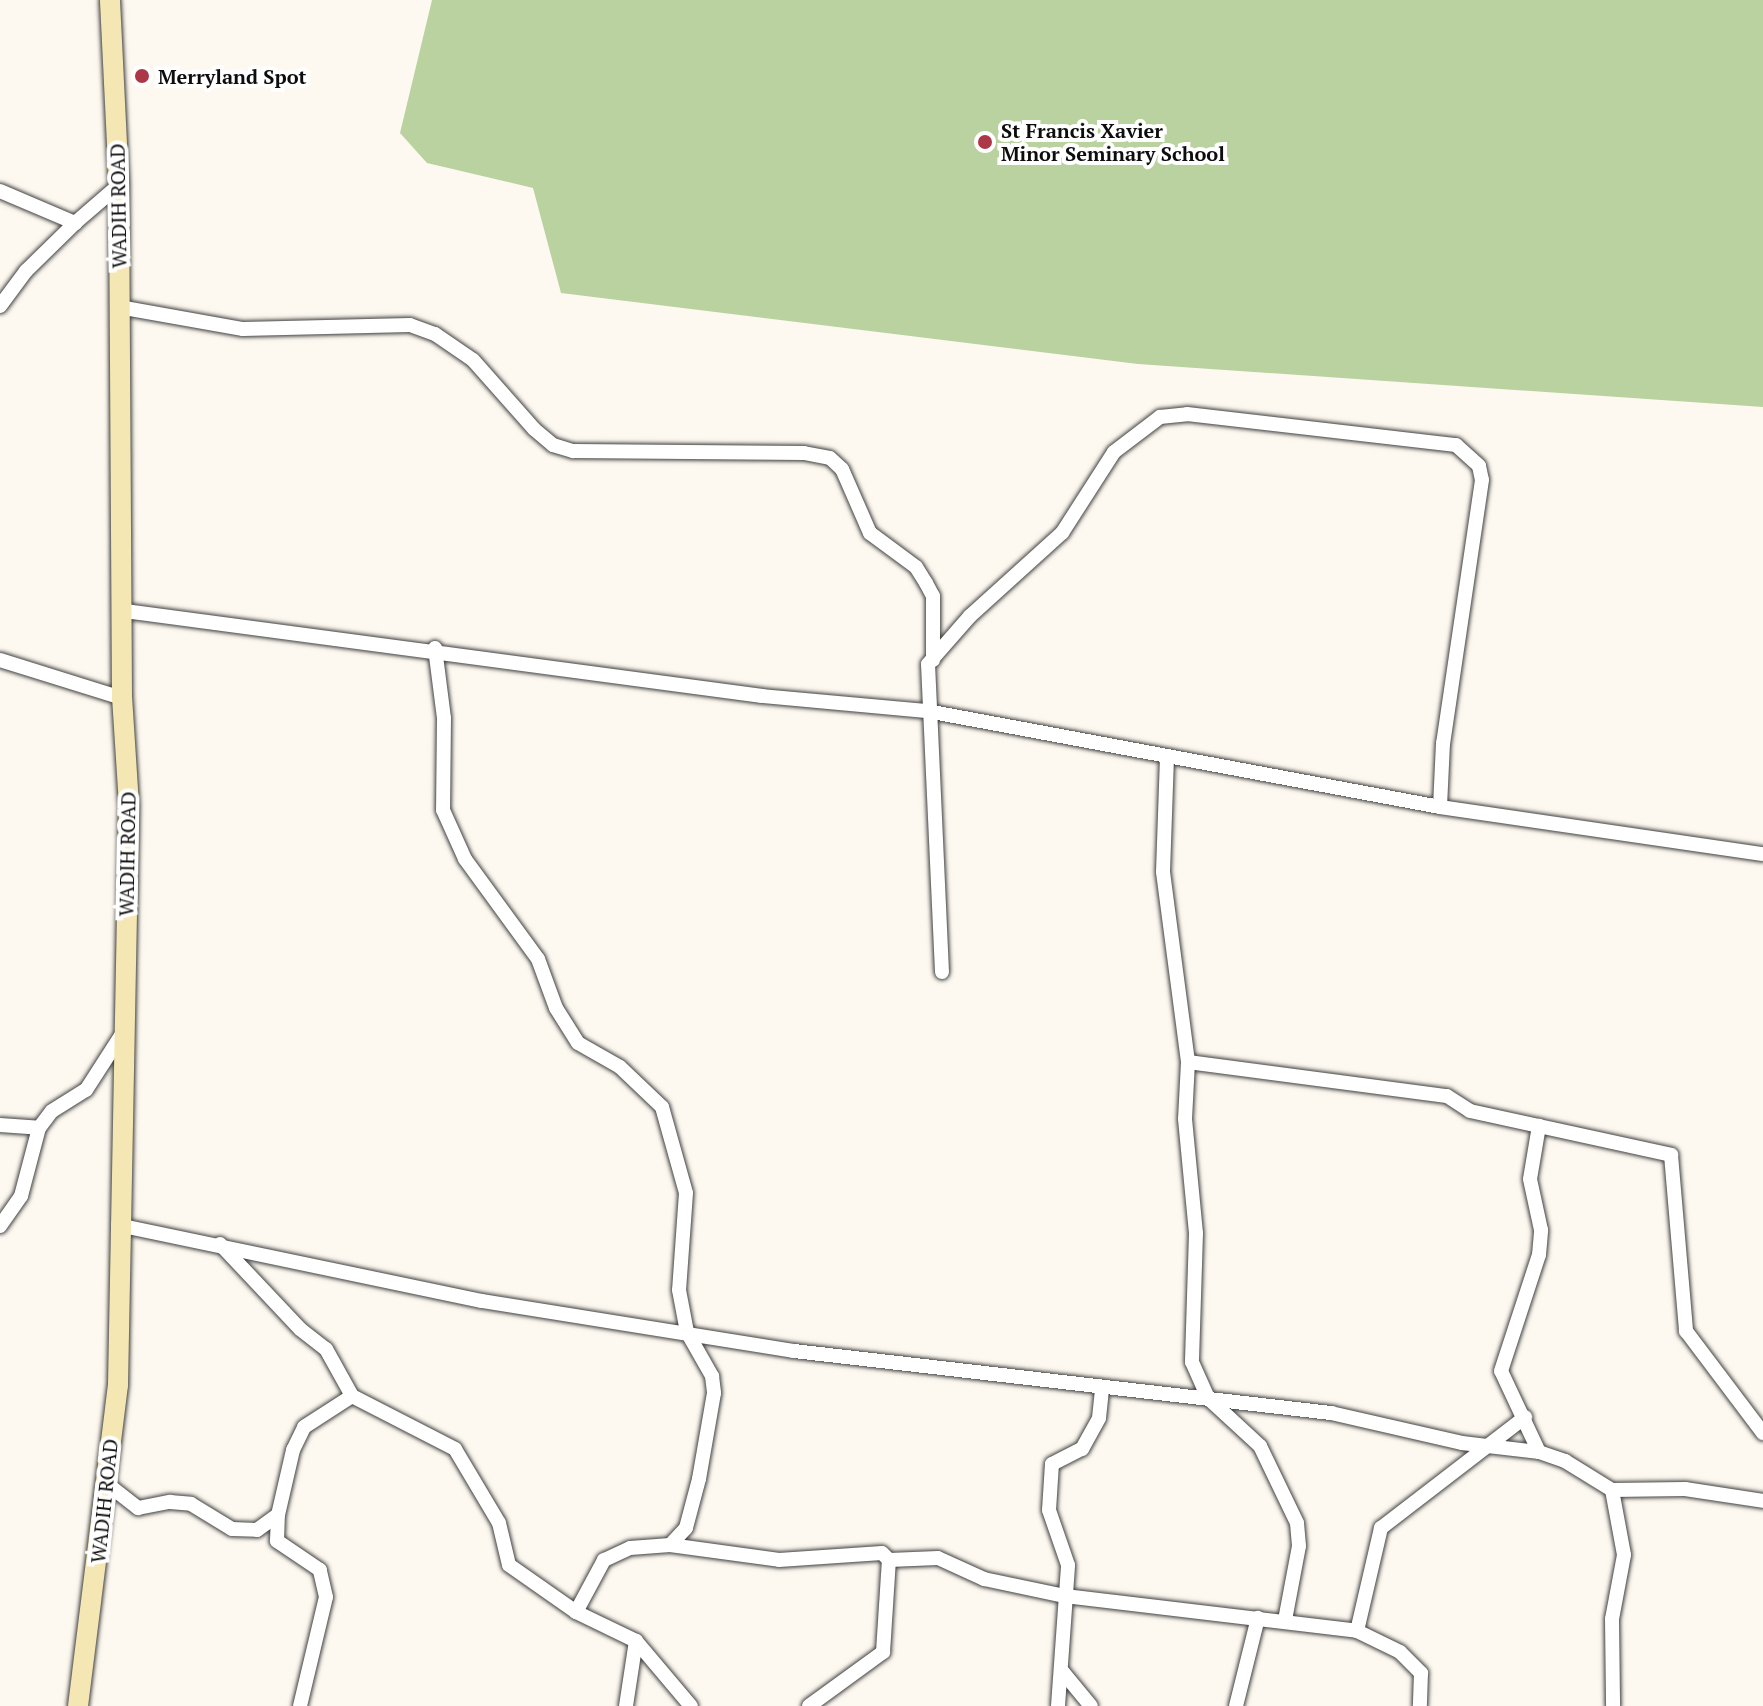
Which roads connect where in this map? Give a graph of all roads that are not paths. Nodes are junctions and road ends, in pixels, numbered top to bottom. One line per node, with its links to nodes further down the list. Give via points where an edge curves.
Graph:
1 (110, 0): 2 (street, WADIH ROAD)
2 (119, 185): 4 (street); 6 (street, WADIH ROAD)
3 (0, 191): 4 (street)
4 (75, 223): 5 (street, via 26,271)
5 (0, 306)
6 (119, 307): 7 (street, WADIH ROAD); 10 (street, via 243,329 410,325 435,334 473,360 534,429 553,445 573,451 804,453 830,458 842,469 870,533 916,567 933,596)
7 (125, 611): 8 (street); 11 (street, WADIH ROAD)
8 (435, 648): 12 (street, via 762,696); 25 (street, via 444,718 443,810 465,859 538,959 556,1008 578,1043 620,1067 662,1107 686,1193 679,1290)
9 (0, 660): 11 (street)
10 (933, 660): 12 (street, via 925,680); 14 (street, via 970,616 1062,533 1114,452 1160,417 1187,414 1456,445 1479,466 1482,480 1443,743)
11 (122, 698): 17 (street, WADIH ROAD, via 129,805)
12 (927, 711): 13 (street); 16 (street, via 936,780)
13 (1167, 757): 14 (street); 18 (street, via 1163,872)
14 (1440, 807): 15 (street)
15 (1763, 854)
16 (942, 972)
17 (124, 1030): 21 (street, via 86,1090 64,1101); 22 (street, WADIH ROAD)
18 (1188, 1062): 20 (street, via 1447,1096 1470,1111); 28 (street, via 1185,1119 1196,1233 1192,1362)
19 (0, 1125): 21 (street)
20 (1539, 1126): 29 (street, via 1530,1179 1541,1230 1539,1255 1501,1371); 30 (street, via 1671,1155 1686,1331)
21 (39, 1128): 23 (street, via 21,1196)
22 (118, 1225): 24 (street); 33 (street, WADIH ROAD, via 118,1385)
23 (0, 1226)
24 (220, 1244): 25 (street, via 482,1301); 27 (street, via 300,1329 326,1349)
25 (687, 1332): 26 (street, via 794,1351); 37 (street, via 712,1376 714,1393 686,1528)
26 (1102, 1389): 28 (street); 39 (street, via 1099,1418 1082,1449 1052,1464 1049,1510 1068,1565)
27 (352, 1396): 36 (street, via 304,1427 293,1450); 40 (street, via 455,1449 499,1523 509,1565)
28 (1208, 1398): 31 (street, via 1331,1413); 42 (street, via 1260,1446 1297,1523 1299,1546)
29 (1525, 1417): 31 (street); 32 (street)
30 (1763, 1433)
31 (1488, 1444): 32 (street); 43 (street, via 1381,1528)
32 (1539, 1452): 34 (street)
33 (106, 1483): 36 (street, via 138,1508 191,1504 232,1529 257,1530); 46 (street, WADIH ROAD)
34 (1612, 1490): 35 (street, via 1685,1489); 55 (street, via 1624,1555 1612,1619)
35 (1763, 1501)
36 (278, 1515): 47 (street, via 277,1541 320,1570 326,1597)
37 (670, 1545): 38 (street, via 725,1557 779,1560 882,1553); 40 (street, via 630,1548 604,1560)
38 (889, 1560): 39 (street, via 938,1558 984,1579); 50 (street, via 883,1652 840,1678)
39 (1065, 1596): 41 (street); 45 (street)
40 (576, 1612): 44 (street)
41 (1258, 1618): 42 (street); 53 (street)
42 (1285, 1620): 43 (street)
43 (1357, 1631): 54 (street, via 1400,1652 1421,1673)
44 (636, 1641): 48 (street); 49 (street)
45 (1062, 1671): 51 (street); 52 (street)
46 (78, 1706)
47 (300, 1706)
48 (626, 1706)
49 (691, 1706)
50 (809, 1706)
51 (1058, 1706)
52 (1091, 1706)
53 (1236, 1706)
54 (1420, 1706)
55 (1613, 1706)

